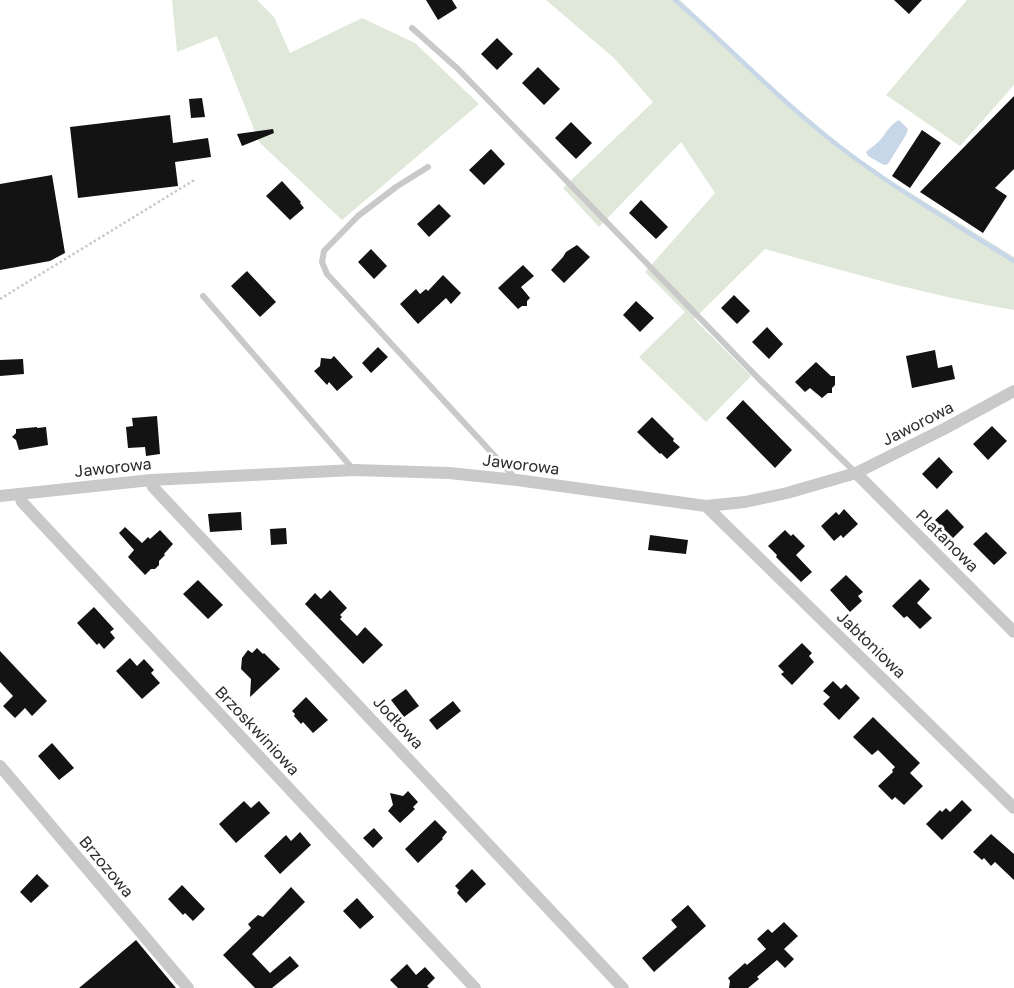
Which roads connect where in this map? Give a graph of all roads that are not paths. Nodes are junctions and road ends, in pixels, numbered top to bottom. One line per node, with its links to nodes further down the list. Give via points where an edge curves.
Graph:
1 (412, 28): 6 (lane, via 458,69 757,377)
2 (428, 167): 8 (lane, via 358,216 324,250 322,262 327,274)
3 (203, 296): 5 (lane)
4 (1014, 391): 6 (street, Jaworowa)
5 (354, 470): 7 (street, Jaworowa); 8 (street, Jaworowa, via 450,473)
6 (856, 473): 11 (street, Jaworowa, via 787,493); 12 (street, Platanowa)
7 (151, 480): 9 (street, Jaworowa); 17 (street, Jodłowa, via 153,488)
8 (517, 480): 11 (street, Jaworowa)
9 (18, 494): 10 (street, Jaworowa); 16 (street, Brzoskwiniowa, via 28,510)
10 (0, 496)
11 (706, 506): 14 (street, Jabłoniowa)
12 (1014, 632)
13 (0, 766): 15 (street, Brzozowa)
14 (1014, 808)
15 (188, 988)
16 (475, 988)
17 (623, 988)

